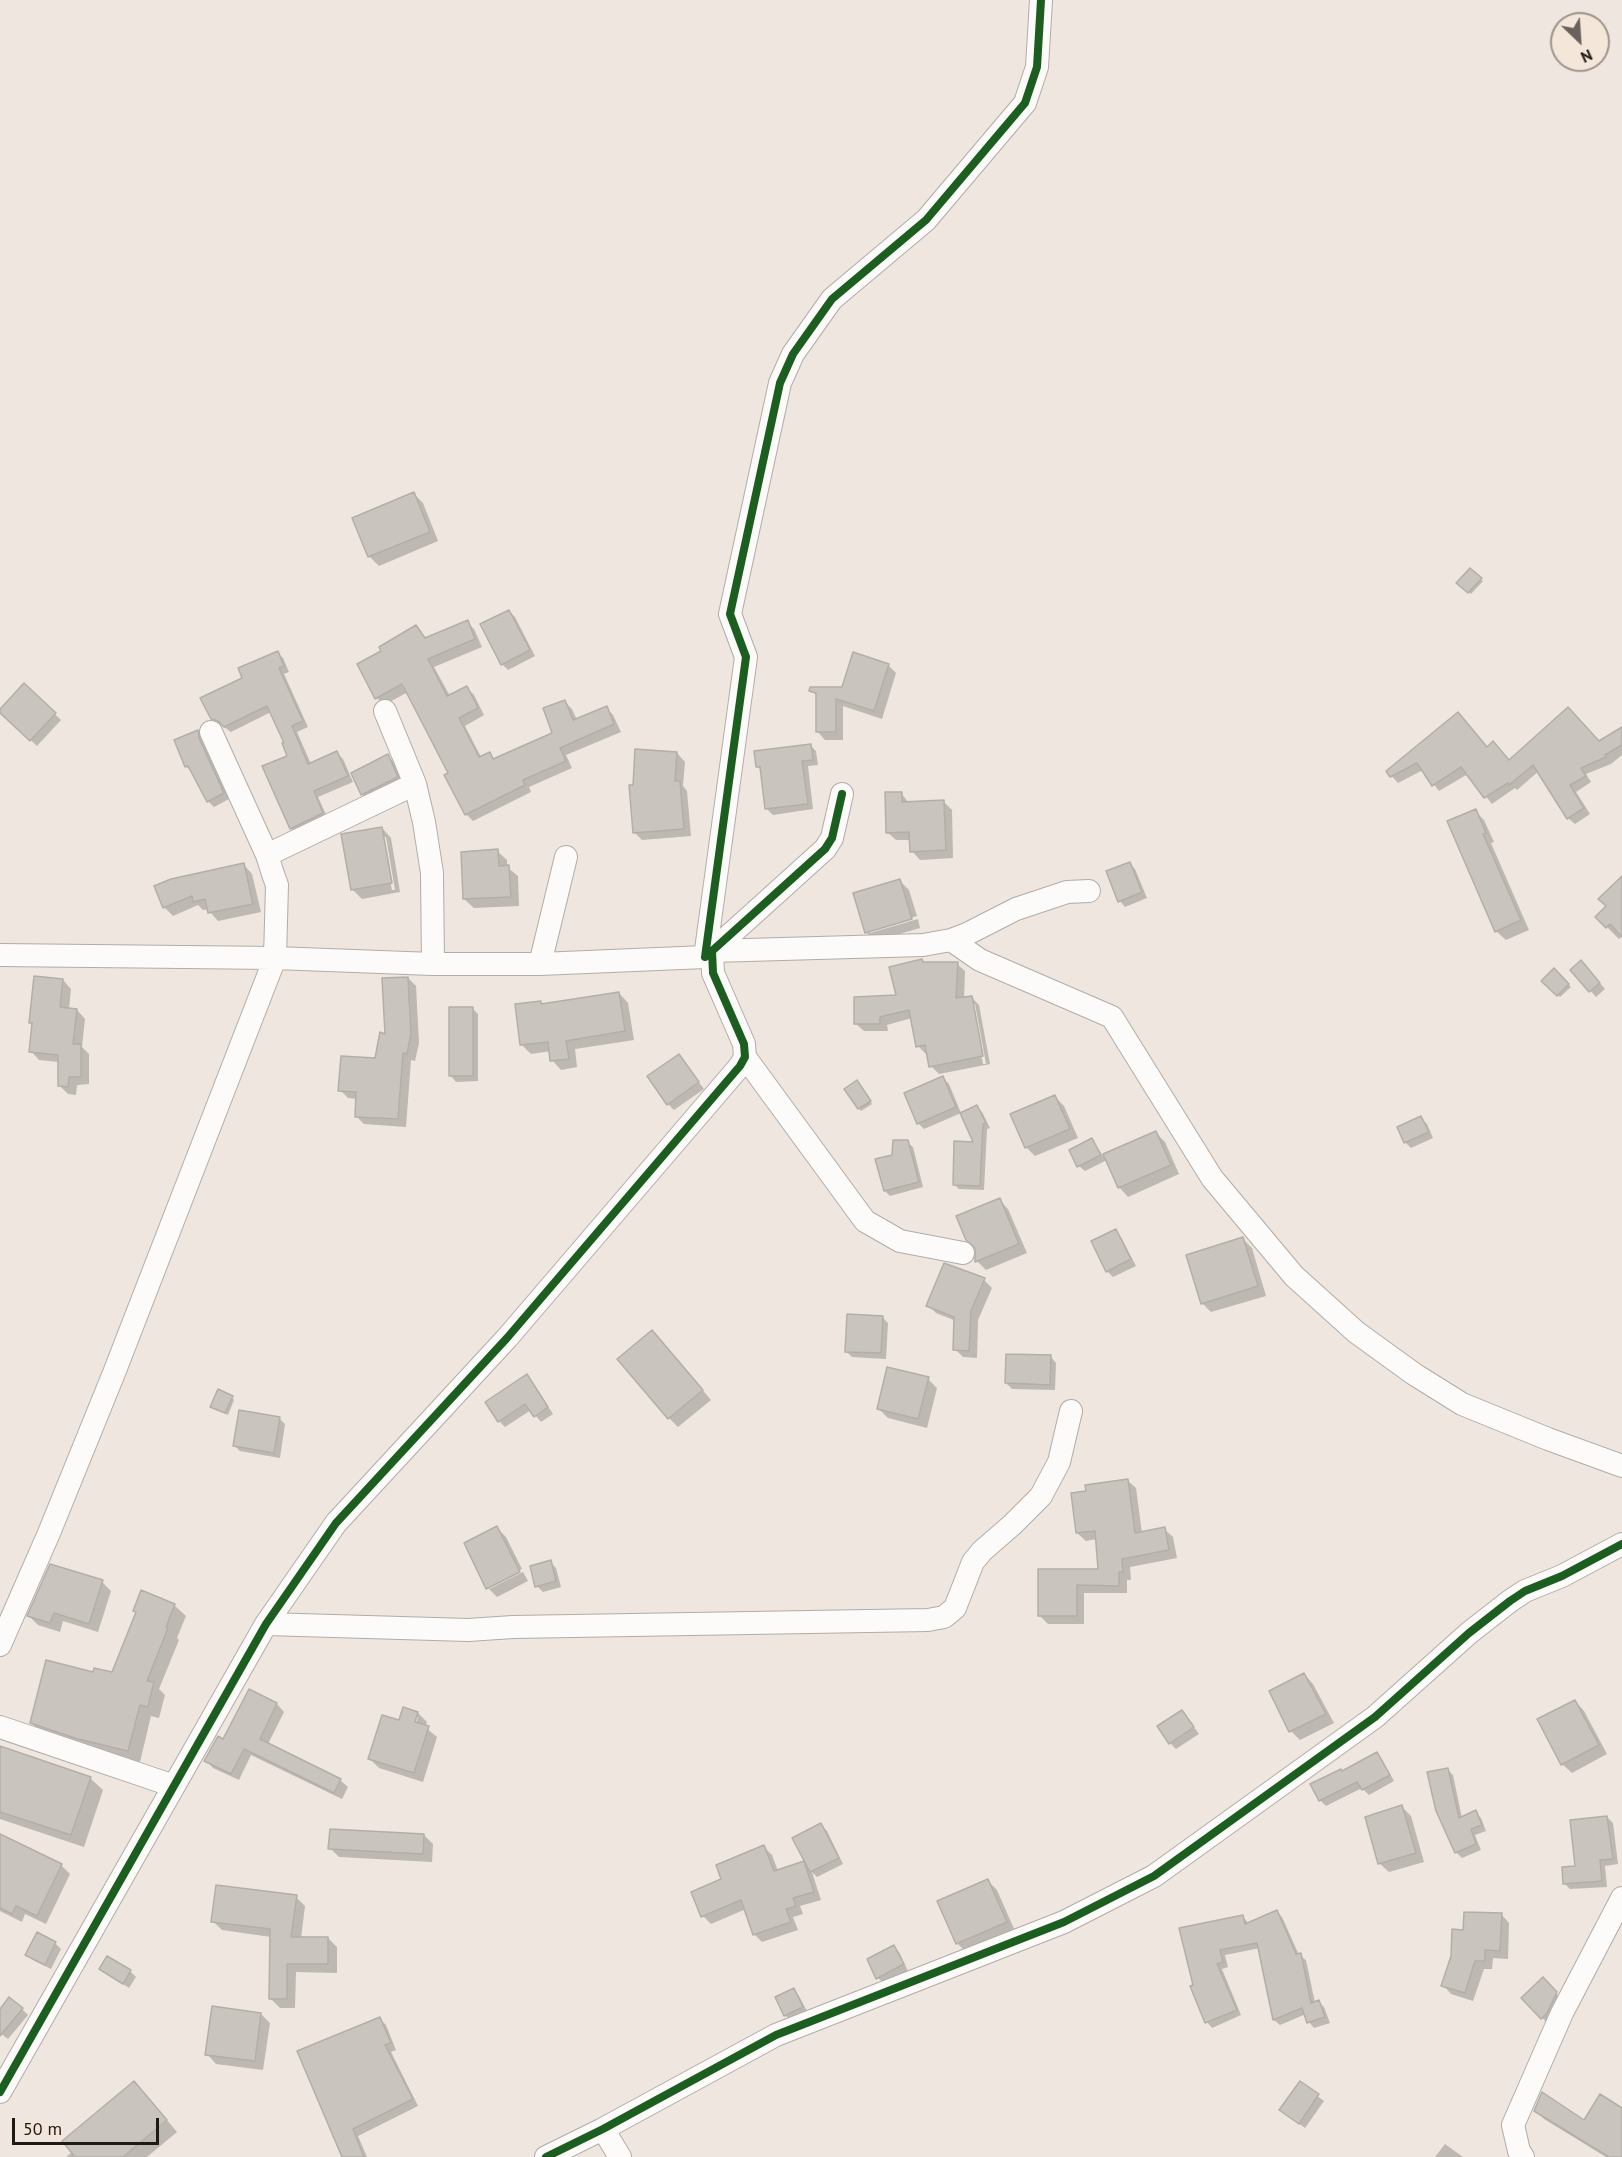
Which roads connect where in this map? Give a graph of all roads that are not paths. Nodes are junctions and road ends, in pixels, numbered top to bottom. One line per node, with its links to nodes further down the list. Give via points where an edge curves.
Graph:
1 (1041, 0): 10 (street, via 1037,67 1025,103 926,219 832,299 793,354 780,383 730,614 746,657)
2 (385, 711): 4 (street)
3 (211, 732): 6 (street)
4 (415, 784): 6 (street); 13 (street, via 432,873)
5 (842, 794): 10 (street, via 832,838 825,849)
6 (267, 855): 12 (street, via 277,885)
7 (566, 857): 14 (street)
8 (1089, 891): 9 (street, via 1066,892 1016,909)
9 (951, 940): 10 (street, via 923,945); 18 (street, via 980,960 1112,1017 1212,1178 1294,1276 1356,1332 1462,1404)
10 (709, 954): 14 (street); 15 (street, via 712,973 744,1044)
11 (0, 955): 12 (street)
12 (275, 958): 13 (street); 21 (street, via 109,1384)
13 (433, 964): 14 (street)
14 (540, 964)
15 (745, 1057): 16 (street, via 866,1221 900,1241); 20 (street, via 507,1338 336,1523)
16 (963, 1253)
17 (1071, 1412): 20 (street, via 1059,1462 1041,1496 973,1562 955,1608 944,1617 468,1630)
18 (1622, 1466)
19 (1622, 1544): 26 (street, via 1510,1601 1375,1717 1154,1876 1064,1922 776,2035)
20 (266, 1624): 23 (street)
21 (0, 1645)
22 (0, 1726): 23 (street)
23 (174, 1786): 25 (street)
24 (1622, 1898): 29 (street, via 1563,2013 1513,2125)
25 (0, 2092)
26 (603, 2129): 27 (street); 28 (street)
27 (546, 2157)
28 (620, 2157)
29 (1523, 2157)

